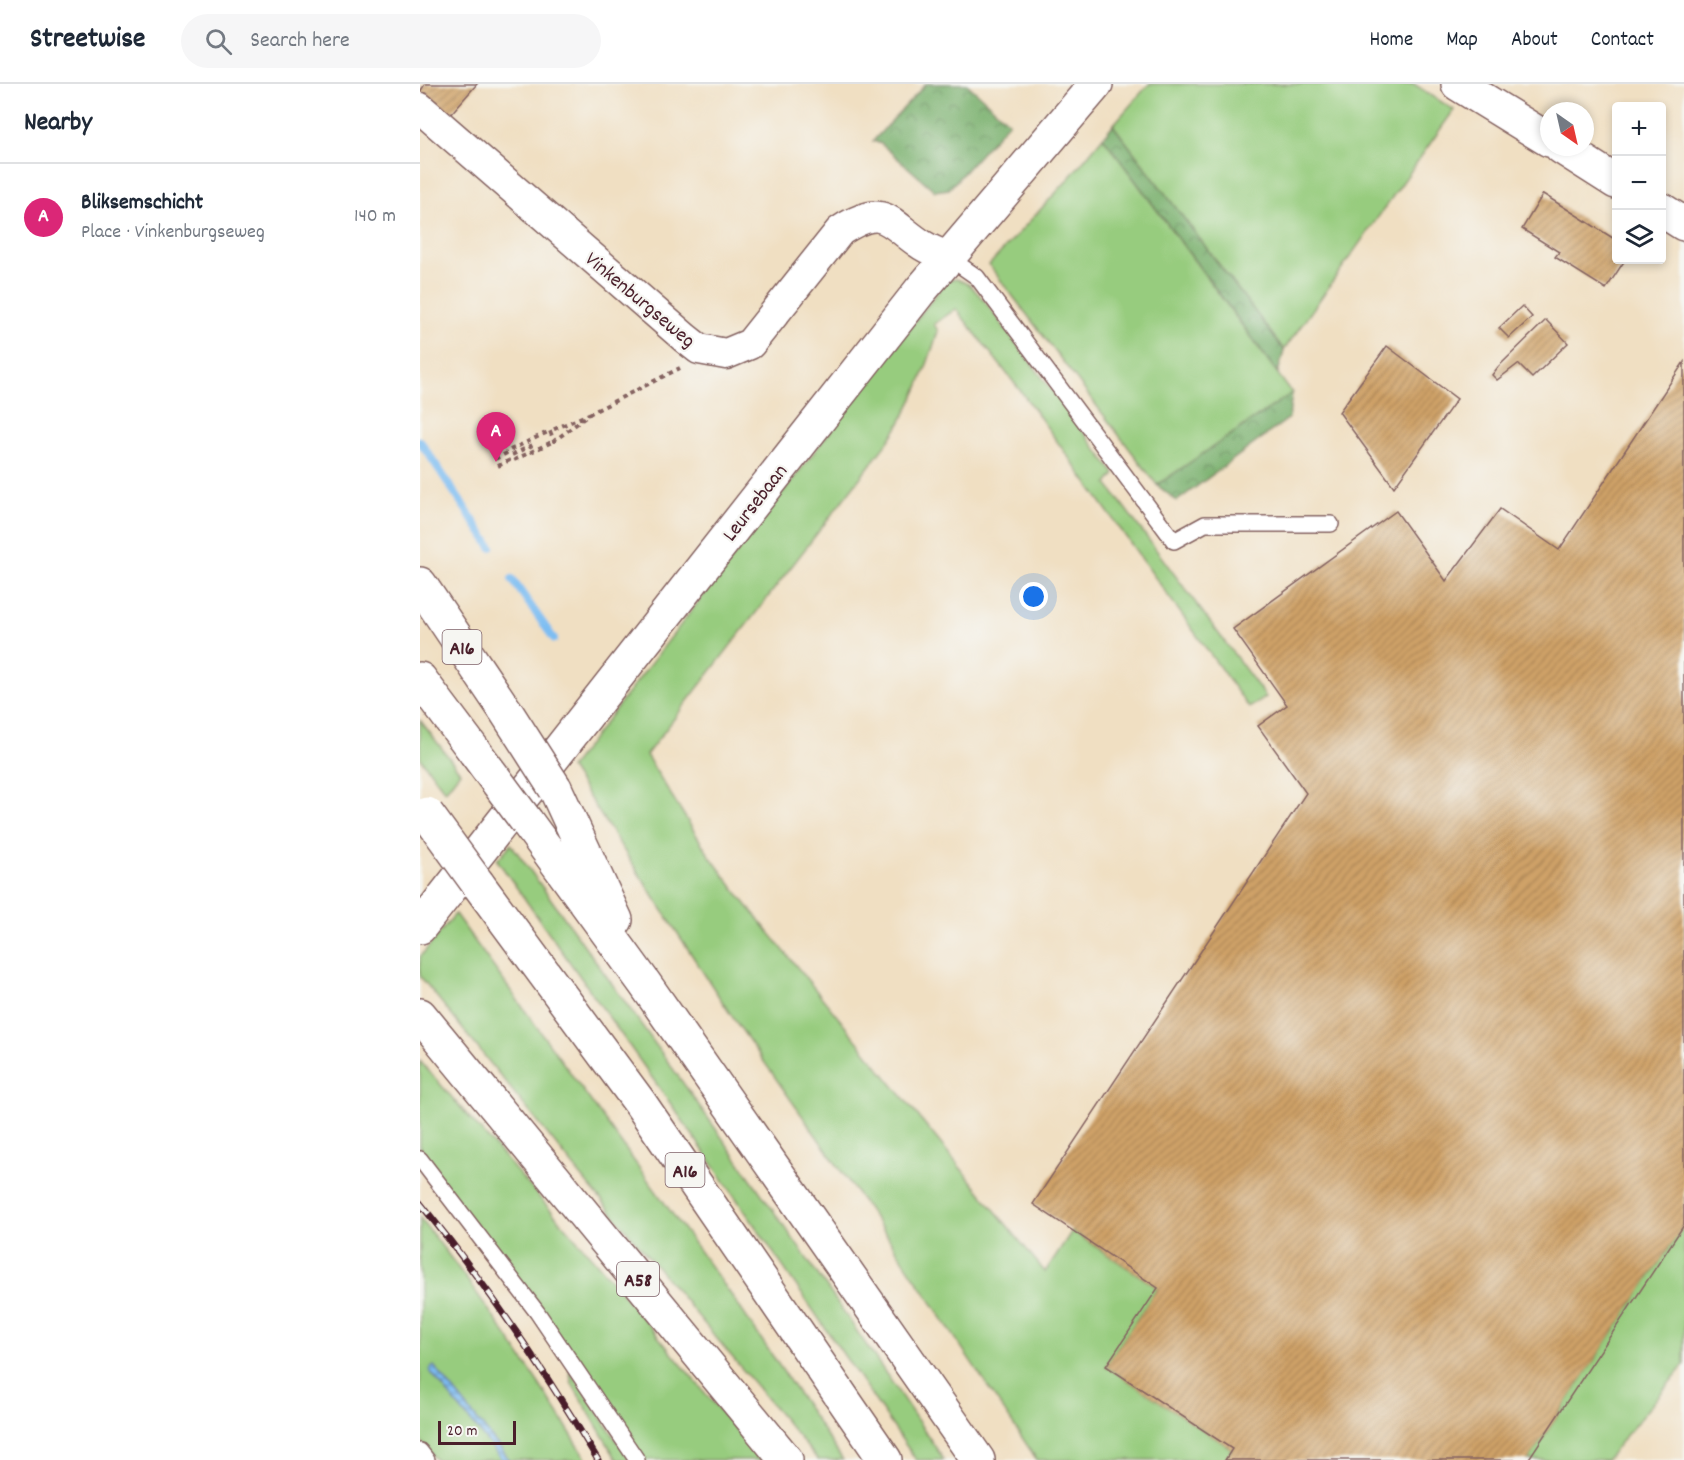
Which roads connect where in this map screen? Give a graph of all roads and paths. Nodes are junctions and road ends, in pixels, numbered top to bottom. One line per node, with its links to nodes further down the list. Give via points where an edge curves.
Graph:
1 (1096, 84): 9 (main road, Leursebaan)
2 (1458, 84): 4 (main road)
3 (420, 108): 10 (street, Vinkenburgseweg, via 684,338)
4 (1540, 134)
5 (1575, 156): 6 (main road)
6 (1612, 179)
7 (1666, 213): 8 (main road)
8 (1684, 224)
9 (948, 258): 10 (street, Vinkenburgseweg, via 922,245 895,222 881,217 858,219 840,231 750,344 726,354); 18 (lane, via 977,277 1174,541 1205,524); 22 (main road, Leursebaan)
10 (710, 353): 11 (path)
11 (591, 413): 12 (path); 13 (path)
12 (550, 431): 13 (path); 15 (path)
13 (554, 441): 14 (path, via 513,458)
14 (535, 444): 16 (path); 17 (path)
15 (510, 450)
16 (495, 459)
17 (498, 466)
18 (1332, 524)
19 (420, 584): 23 (main road, A16, bridge, via 555,788)
20 (420, 679): 23 (main road, A16, bridge)
21 (423, 810): 30 (main road, A16, bridge, via 640,1103)
22 (420, 927)
23 (645, 984): 31 (main road, A16)
24 (420, 1015): 29 (main road, A58)
25 (420, 1159): 28 (lane, via 537,1312)
26 (420, 1451): 27 (lane)
27 (427, 1460)
28 (637, 1460)
29 (786, 1460)
30 (885, 1460)
31 (978, 1460)

